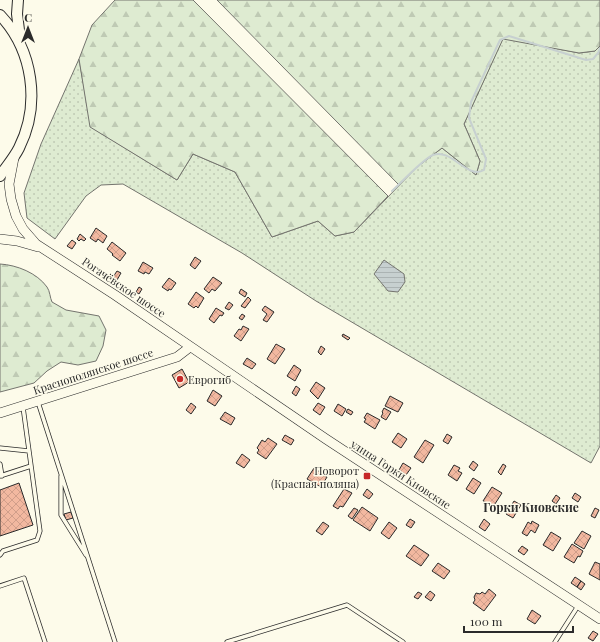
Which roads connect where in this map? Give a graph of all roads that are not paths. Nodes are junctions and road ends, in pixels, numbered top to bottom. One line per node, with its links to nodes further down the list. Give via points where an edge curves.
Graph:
1 (18, 0): 3 (main road, via 18,27)
2 (0, 14): 3 (main road, Рогачёвское шоссе)
3 (22, 48): 4 (main road, Рогачёвское шоссе, via 29,70 31,104 27,127)
4 (14, 155): 5 (main road, Рогачёвское шоссе); 7 (main road, Рогачёвское шоссе, via 9,184 12,205 23,229 36,244)
5 (0, 176)
6 (0, 238): 7 (main road, Рогачёвское шоссе)
7 (44, 248): 8 (main road, Рогачёвское шоссе)
8 (190, 347): 9 (main road, Краснополянское шоссе, via 177,357); 21 (main road, улица Горки Киовские, via 332,444)
9 (38, 401): 10 (main road, Краснополянское шоссе); 16 (lane)
10 (23, 406): 11 (main road, Краснополянское шоссе); 13 (lane)
11 (0, 413)
12 (0, 448): 13 (lane)
13 (29, 451): 15 (lane)
14 (0, 464): 17 (lane)
15 (31, 466): 17 (lane); 18 (lane, via 40,531 37,540 3,551)
16 (61, 473): 19 (lane); 19 (lane, via 61,515)
17 (1, 476)
18 (0, 555)
19 (89, 561): 24 (lane)
20 (0, 586): 23 (lane, via 24,578)
21 (579, 605): 22 (main road, улица Горки Киовские); 27 (lane)
22 (600, 619)
23 (45, 642)
24 (115, 642)
25 (227, 642): 26 (lane, via 347,605)
26 (403, 642)
27 (554, 642)

